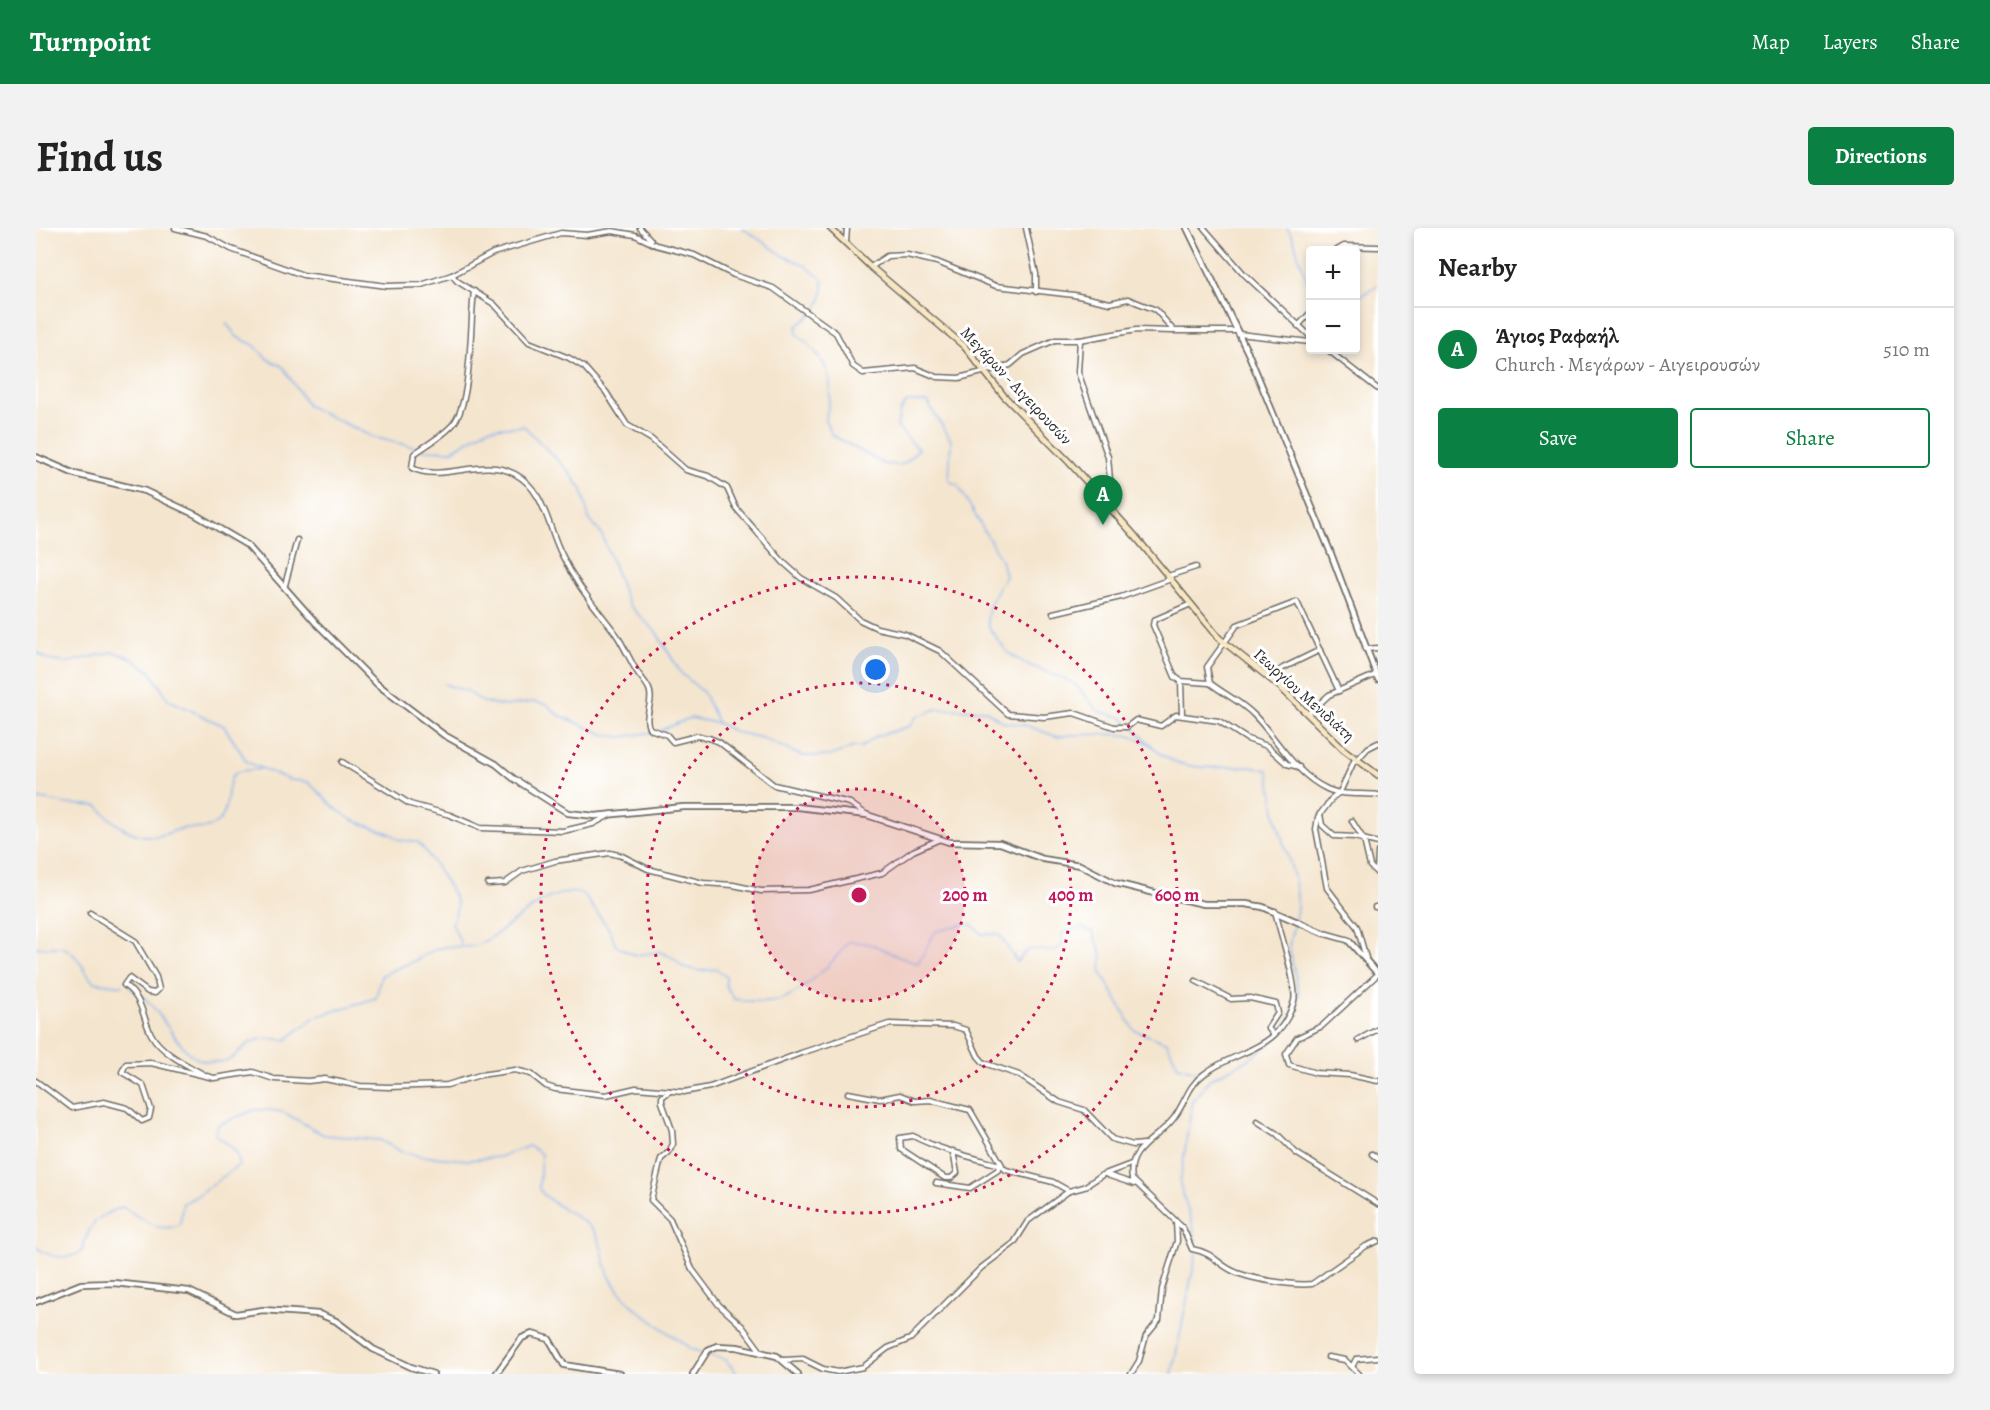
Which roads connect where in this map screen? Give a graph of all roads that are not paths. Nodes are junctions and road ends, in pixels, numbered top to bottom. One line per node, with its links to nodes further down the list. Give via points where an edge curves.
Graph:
1 (175, 228): 13 (street, via 207,236 231,249 314,278 416,286)
2 (640, 228): 8 (street)
3 (830, 228): 9 (main road, Μεγάρων - Αιγειρουσών)
4 (847, 228): 9 (street)
5 (1026, 228): 15 (street)
6 (1186, 228): 19 (street)
7 (1204, 228): 17 (street)
8 (651, 241): 13 (street, via 616,232 561,233 493,253); 24 (street, via 779,292 836,333 860,372 915,368 954,379)
9 (846, 243): 12 (main road, Μεγάρων - Αιγειρουσών)
10 (1360, 246): 11 (street)
11 (1378, 247)
12 (871, 267): 15 (street, via 891,255 914,256 989,285); 24 (main road, Μεγάρων - Αιγειρουσών, via 964,346)
13 (452, 274): 14 (street)
14 (474, 291): 44 (street, via 502,311 532,344 584,367 627,425 686,470 708,476 727,488 738,511 801,578 836,598 860,620 905,634 940,651 1008,714 1044,717 1074,713 1125,728 1136,720 1161,726 1172,716); 53 (street, via 468,384 459,414 452,426 414,454 412,468 433,473 492,467 511,472 527,483 544,508 573,576 616,634 649,689 650,729 667,735 673,742 697,736 714,740 774,785 850,803)
15 (1036, 292): 18 (street, via 1110,303 1130,300 1156,310)
16 (1306, 318): 17 (street)
17 (1298, 326): 20 (street)
18 (1173, 331): 19 (street); 21 (street, via 1136,330)
19 (1238, 332): 22 (street); 36 (street, via 1330,551)
20 (1306, 332)
21 (1080, 340): 24 (street, via 1055,340 1023,354 1010,365); 27 (street, via 1078,372 1109,460 1111,491)
22 (1306, 341)
23 (1333, 354): 25 (street)
24 (983, 370): 27 (main road, Μεγάρων - Αιγειρουσών)
25 (1378, 389)
26 (36, 458): 31 (street, via 75,474 145,491 196,515 247,545)
27 (1102, 499): 30 (main road, Μεγάρων - Αιγειρουσών)
28 (297, 540): 31 (street)
29 (1196, 567): 30 (street)
30 (1170, 578): 32 (main road, Μεγάρων - Αιγειρουσών); 33 (street, via 1122,597)
31 (285, 585): 54 (street, via 364,672 417,715 560,809 578,815)
32 (1191, 604): 34 (main road, Γεωργίου Μενιδιάτη); 40 (street, via 1154,621 1153,625 1170,670)
33 (1053, 612)
34 (1224, 641): 37 (street, via 1237,625 1297,602); 39 (main road, Γεωργίου Μενιδιάτη); 41 (street, via 1208,663)
35 (1378, 648): 36 (street)
36 (1365, 649): 38 (street)
37 (1320, 650): 39 (street); 42 (street)
38 (1377, 676): 42 (street)
39 (1269, 678): 43 (main road, Γεωργίου Μενιδιάτη)
40 (1181, 681): 41 (street); 44 (street)
41 (1210, 683): 48 (street, via 1245,706)
42 (1339, 691): 43 (street)
43 (1308, 714): 46 (main road, Γεωργίου Μενιδιάτη)
44 (1182, 715): 48 (street, via 1219,721 1267,746 1287,764)
45 (1378, 742): 46 (street)
46 (1356, 759): 49 (main road, Γεωργίου Μενιδιάτη); 50 (street)
47 (342, 762): 54 (street, via 410,804 480,828 563,831)
48 (1299, 767): 50 (street, via 1322,786)
49 (1378, 775)
50 (1340, 792): 51 (street); 52 (street)
51 (1378, 795)
52 (1320, 814): 57 (street, via 1322,825 1330,834); 64 (street, via 1316,829 1327,888 1357,927)
53 (867, 815): 54 (street, via 797,807 684,807); 56 (street)
54 (609, 816)
55 (1352, 821): 57 (street)
56 (941, 839): 61 (street, via 873,876 797,892 703,883 640,866 610,853 555,861 522,872 505,883); 62 (street, via 1000,843 1043,859 1080,865 1110,881 1140,890 1204,904 1253,904)
57 (1364, 840): 58 (street); 60 (street, via 1370,866)
58 (1378, 843)
59 (1378, 852): 60 (street)
60 (1378, 874)
61 (488, 884)
62 (1275, 911): 64 (street, via 1348,940); 69 (street, via 1295,993)
63 (90, 913): 71 (street, via 140,946 159,986 155,993 131,978 124,982 139,1000 153,1036 172,1057)
64 (1366, 958): 65 (street)
65 (1378, 974): 66 (street); 73 (street, via 1322,1026 1299,1037 1286,1058 1289,1065 1316,1073)
66 (1378, 979)
67 (1196, 981): 69 (street, via 1231,999 1250,998 1276,1004 1278,1013 1268,1028)
68 (1378, 1029): 70 (street)
69 (1274, 1035): 79 (street, via 1204,1074 1184,1096 1175,1117)
70 (1358, 1040)
71 (210, 1077): 72 (street, via 151,1062 126,1064 122,1072 141,1083 148,1099 151,1109 145,1121 127,1108 104,1102 72,1108); 74 (street, via 253,1072 274,1079 325,1079 360,1086 410,1088 447,1085 510,1070 531,1074 555,1089 606,1095 632,1088)
72 (36, 1081)
73 (1378, 1081)
74 (652, 1089): 75 (street); 77 (street)
75 (670, 1090): 77 (street); 79 (street, via 710,1087 890,1024 959,1026 971,1037 984,1063 1016,1074 1059,1102 1084,1110 1112,1139)
76 (848, 1093): 84 (street, via 880,1099 900,1095 970,1110)
77 (662, 1102): 93 (street, via 674,1141 662,1157 651,1200 670,1219 692,1269)
78 (1257, 1121): 89 (street, via 1296,1153)
79 (1144, 1144): 83 (street)
80 (953, 1151): 80 (street, via 923,1143 913,1136 900,1138 901,1149 945,1178 957,1173); 84 (street)
81 (1372, 1154): 82 (street)
82 (1378, 1159)
83 (1132, 1164): 85 (street); 87 (street)
84 (1000, 1165): 86 (street, via 970,1188); 88 (street)
85 (1106, 1174): 87 (street); 88 (street)
86 (936, 1183)
87 (1135, 1185): 90 (street)
88 (1070, 1191): 96 (street, via 1026,1223 1014,1243 981,1268 908,1341 888,1348 863,1367 846,1371 823,1369 803,1359)
89 (1378, 1204)
90 (1176, 1222): 91 (street, via 1183,1228 1192,1250 1205,1252 1230,1270 1310,1285); 103 (street, via 1177,1241 1163,1286 1159,1320 1146,1336)
91 (1378, 1241)
92 (36, 1302): 98 (street, via 81,1284 114,1283 189,1291 232,1314 262,1310 319,1314 336,1321 373,1350)
93 (763, 1353): 96 (street); 101 (street, via 713,1346)
94 (1328, 1357): 97 (street)
95 (1378, 1357): 97 (street, via 1356,1359)
96 (784, 1360): 102 (street)
97 (1352, 1365): 104 (street)
98 (433, 1374)
99 (496, 1374): 100 (street, via 522,1338 532,1334 549,1339 564,1365)
100 (620, 1374)
101 (693, 1374)
102 (798, 1374)
103 (1131, 1374)
104 (1359, 1374)

